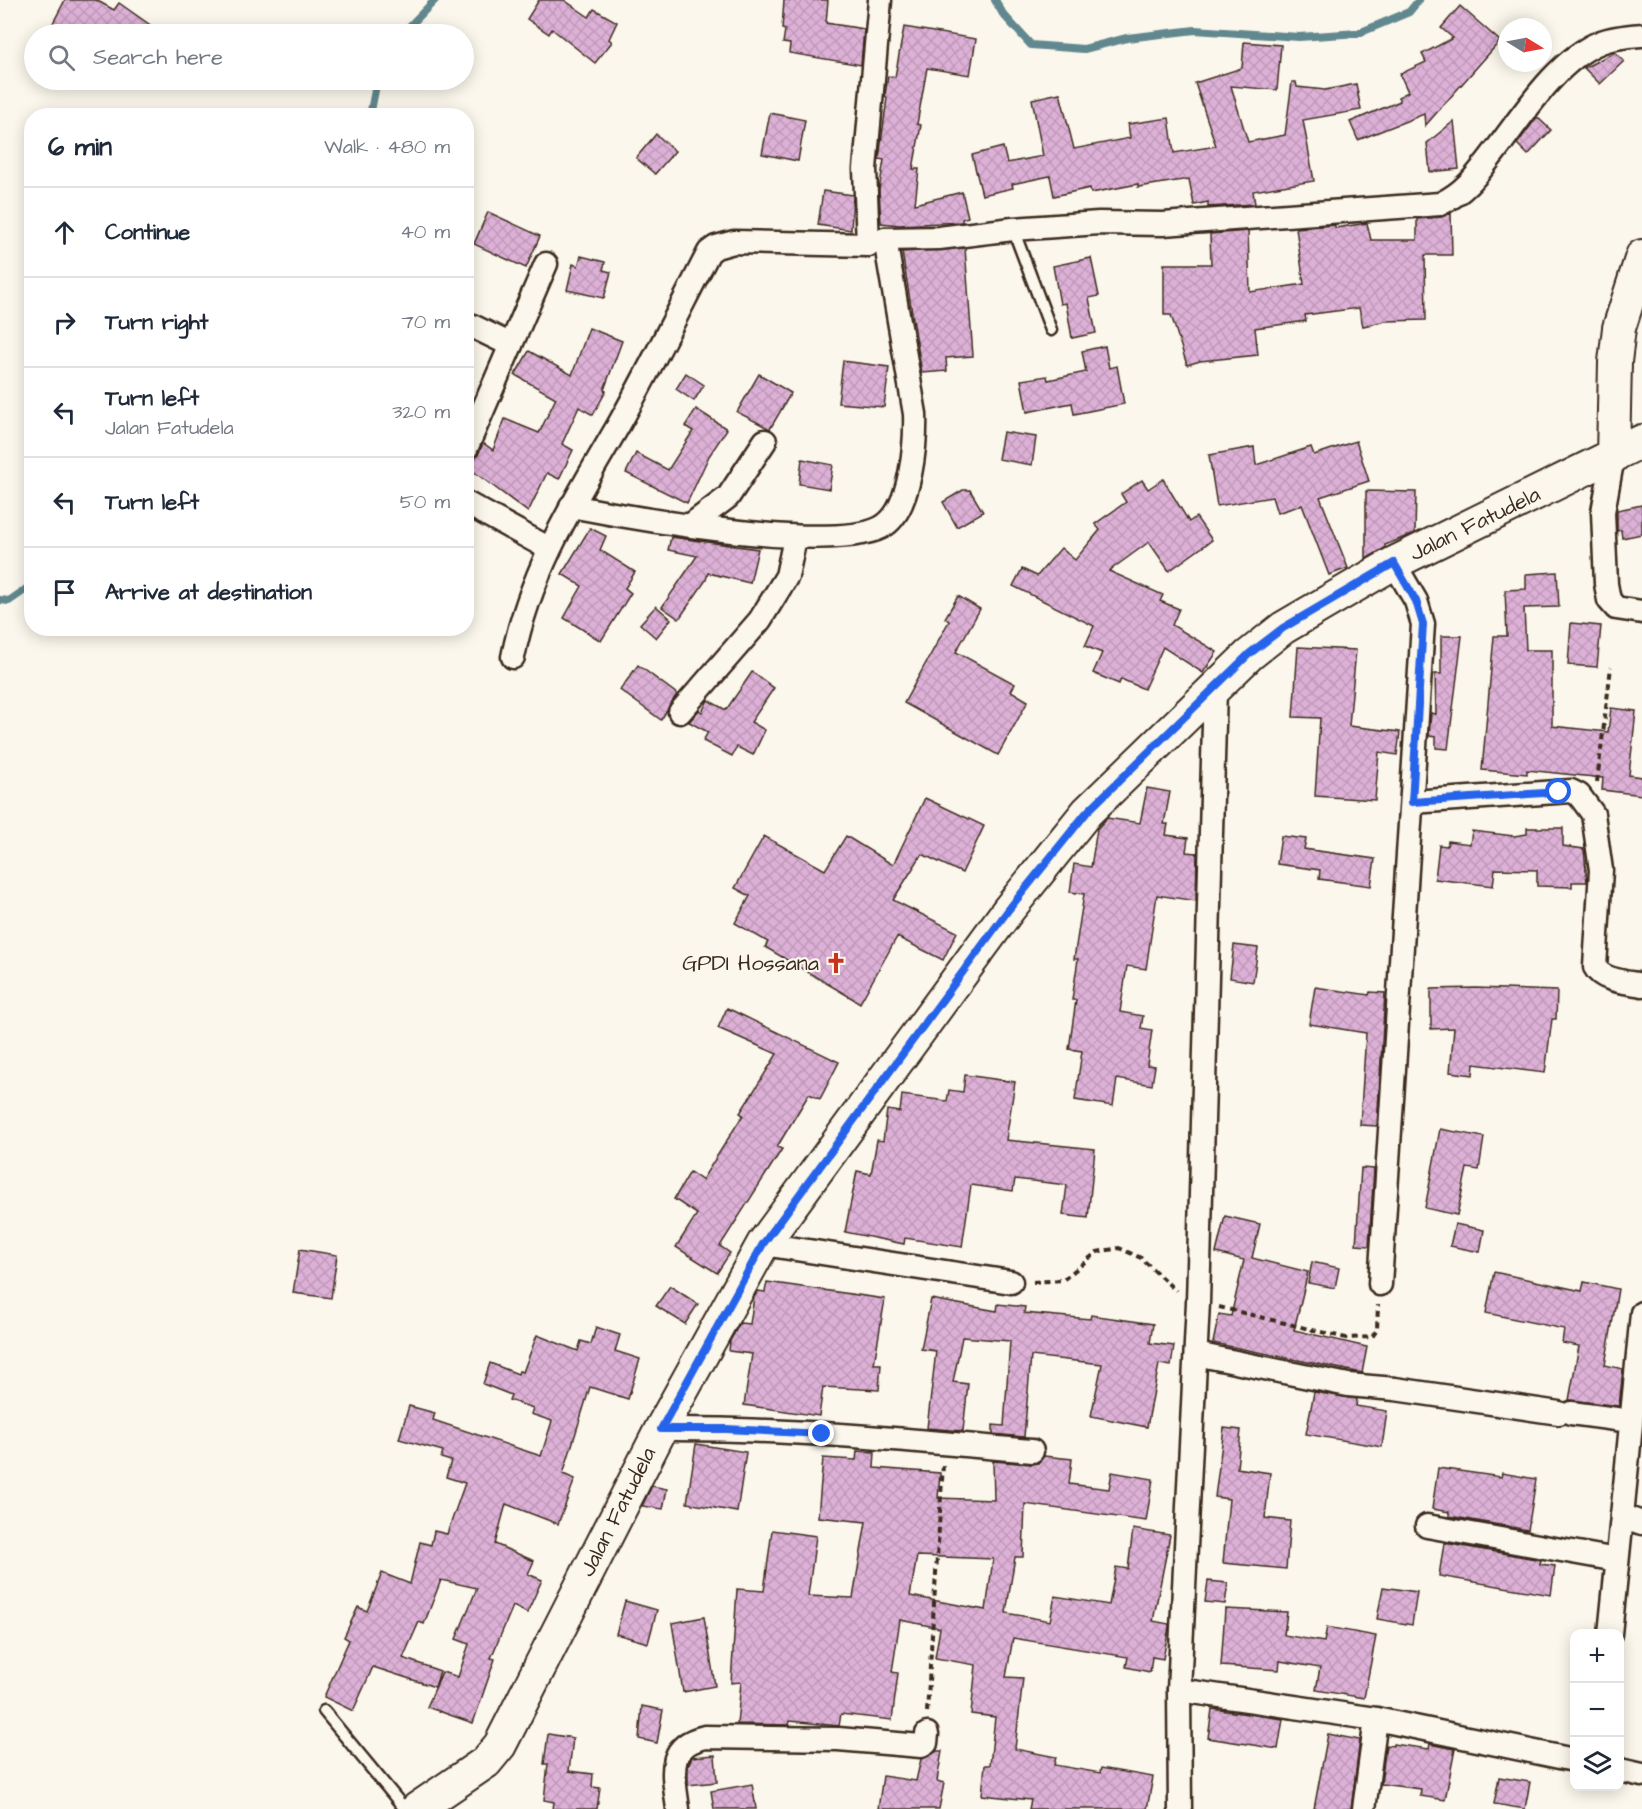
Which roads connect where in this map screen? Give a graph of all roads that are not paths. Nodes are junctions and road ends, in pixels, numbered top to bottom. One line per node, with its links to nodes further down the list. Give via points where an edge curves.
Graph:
1 (880, 0): 4 (street, via 865,169)
2 (1642, 35): 3 (street, via 1600,42 1577,57 1534,102 1468,186 1440,204 1163,224 1099,223)
3 (1013, 229): 4 (street); 8 (lane)
4 (877, 242): 14 (street, via 735,242 709,252); 17 (street, via 915,414 913,461 894,517 873,532)
5 (1642, 256): 13 (street, via 1619,328)
6 (546, 264): 9 (street)
7 (474, 327): 9 (street)
8 (1051, 330)
9 (511, 345): 10 (street)
10 (474, 418)
11 (765, 441): 16 (street, via 728,497)
12 (1642, 441): 13 (street, Jalan Fatudela)
13 (1613, 457): 19 (street, Jalan Fatudela); 20 (street, via 1603,512 1606,585 1616,608)
14 (571, 506): 16 (street); 18 (street)
15 (474, 507): 18 (street)
16 (692, 524): 17 (street)
17 (795, 538): 23 (street, via 787,576 760,620)
18 (548, 548): 21 (street, via 519,623)
19 (1394, 563): 22 (street, Jalan Fatudela, via 1283,628); 24 (street, via 1416,601 1423,624)
20 (1642, 612)
21 (513, 657)
22 (1215, 688): 26 (street, Jalan Fatudela, via 1087,812 1009,909); 30 (street)
23 (680, 712)
24 (1412, 802): 25 (street, via 1571,791 1579,795 1593,814 1601,870 1595,967 1605,977); 28 (street)
25 (1642, 985)
26 (763, 1244): 27 (street); 32 (street, Jalan Fatudela)
27 (1011, 1282)
28 (1380, 1284)
29 (1642, 1313): 31 (street)
30 (1196, 1354): 31 (street, via 1348,1385); 38 (street)
31 (1631, 1421): 34 (street)
32 (661, 1429): 33 (street, via 726,1429); 46 (street, Jalan Fatudela, via 500,1745 486,1762)
33 (1032, 1451)
34 (1632, 1519): 36 (street)
35 (1427, 1526): 36 (street)
36 (1617, 1560): 37 (street)
37 (1610, 1629)
38 (1179, 1690): 40 (street); 48 (street)
39 (324, 1711): 45 (lane)
40 (1376, 1719): 42 (street); 49 (street)
41 (927, 1734): 47 (street, via 926,1743 921,1746 792,1738 694,1740 678,1750 675,1760)
42 (1570, 1759)
43 (1624, 1771): 44 (street)
44 (1642, 1775)
45 (405, 1809)
46 (417, 1809)
47 (678, 1809)
48 (1180, 1809)
49 (1364, 1809)

